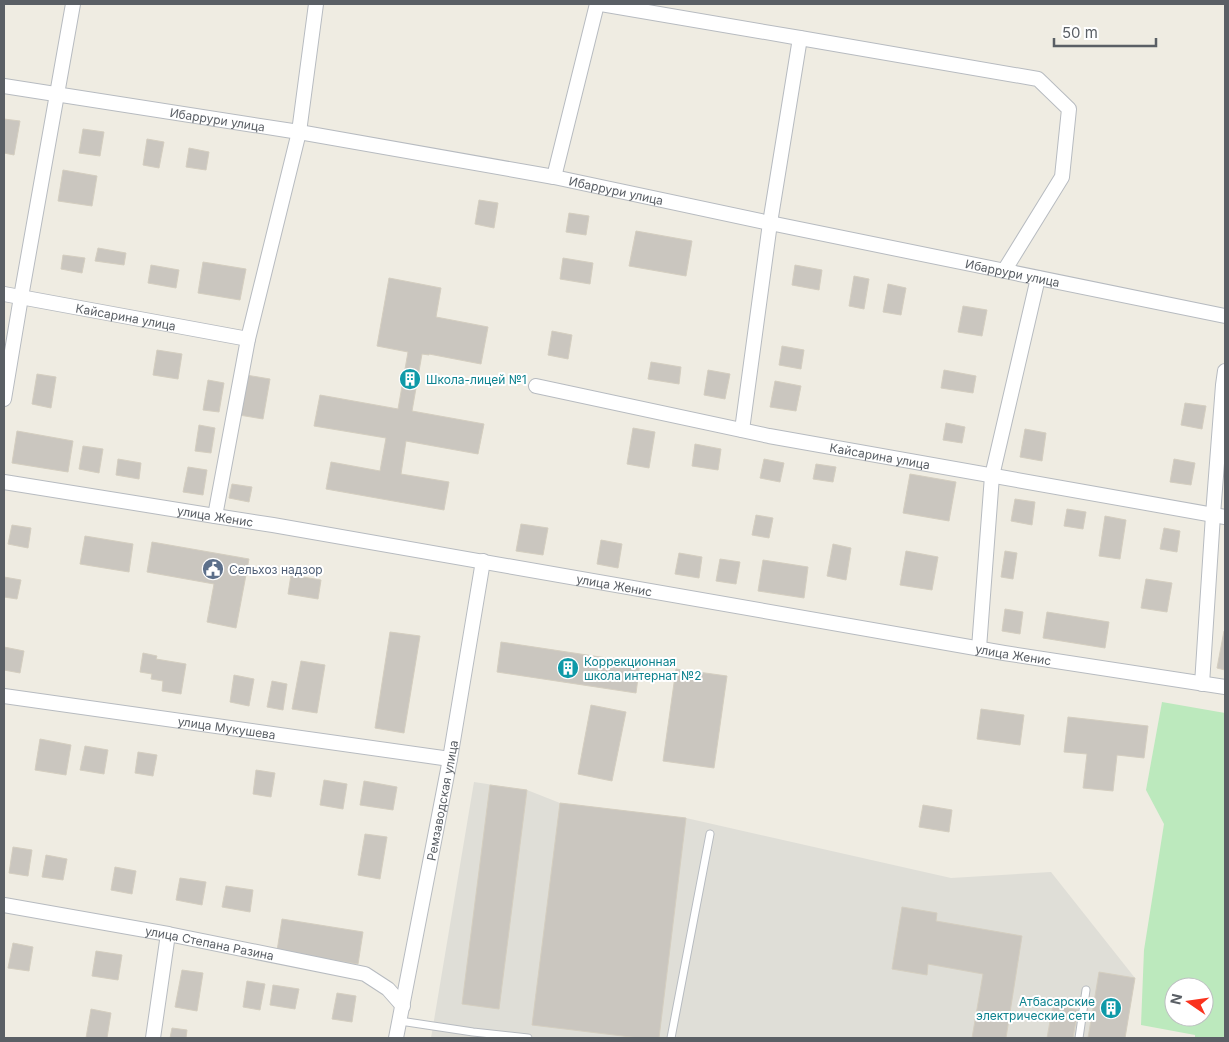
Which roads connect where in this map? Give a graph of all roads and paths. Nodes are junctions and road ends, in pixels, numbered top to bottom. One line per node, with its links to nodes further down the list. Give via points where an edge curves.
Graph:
1 (73, 4): 7 (street)
2 (316, 4): 8 (street)
3 (597, 4): 9 (street)
4 (601, 4): 5 (street)
5 (800, 38): 10 (street); 11 (street, via 1038,79 1070,109 1062,177)
6 (4, 86): 7 (street, Ибаррури улица)
7 (57, 94): 8 (street, Ибаррури улица); 14 (street)
8 (299, 132): 9 (street, Ибаррури улица); 16 (street)
9 (554, 176): 10 (street, Ибаррури улица)
10 (770, 223): 11 (street, Ибаррури улица); 20 (street)
11 (1004, 271): 12 (street, Ибаррури улица)
12 (1038, 278): 15 (street, Ибаррури улица); 21 (street)
13 (4, 294): 14 (street, Кайсарина улица)
14 (20, 297): 16 (street, Кайсарина улица); 19 (street)
15 (1225, 316)
16 (248, 339): 23 (street)
17 (1225, 371): 24 (street)
18 (536, 386): 20 (street, Кайсарина улица)
19 (4, 399)
20 (742, 430): 21 (street, Кайсарина улица)
21 (992, 476): 24 (street, Кайсарина улица); 26 (street)
22 (4, 482): 23 (street, улица Женис)
23 (215, 516): 25 (street, улица Женис)
24 (1219, 516): 27 (street)
25 (483, 561): 26 (street, улица Женис); 30 (street, Ремзаводская улица)
26 (979, 648): 27 (street, улица Женис)
27 (1202, 684): 28 (street, улица Женис)
28 (1225, 687)
29 (4, 696): 30 (street, улица Мукушева)
30 (450, 759): 35 (street, Ремзаводская улица)
31 (710, 834): 41 (lane)
32 (4, 905): 33 (street, улица Степана Разина)
33 (168, 934): 35 (street, улица Степана Разина, via 365,974 388,989); 38 (street)
34 (1086, 990): 42 (lane)
35 (403, 1006): 36 (street, Ремзаводская улица)
36 (400, 1021): 37 (lane); 39 (street, Ремзаводская улица)
37 (473, 1035): 40 (lane)
38 (152, 1038)
39 (396, 1038)
40 (528, 1038)
41 (671, 1038)
42 (1079, 1038)

